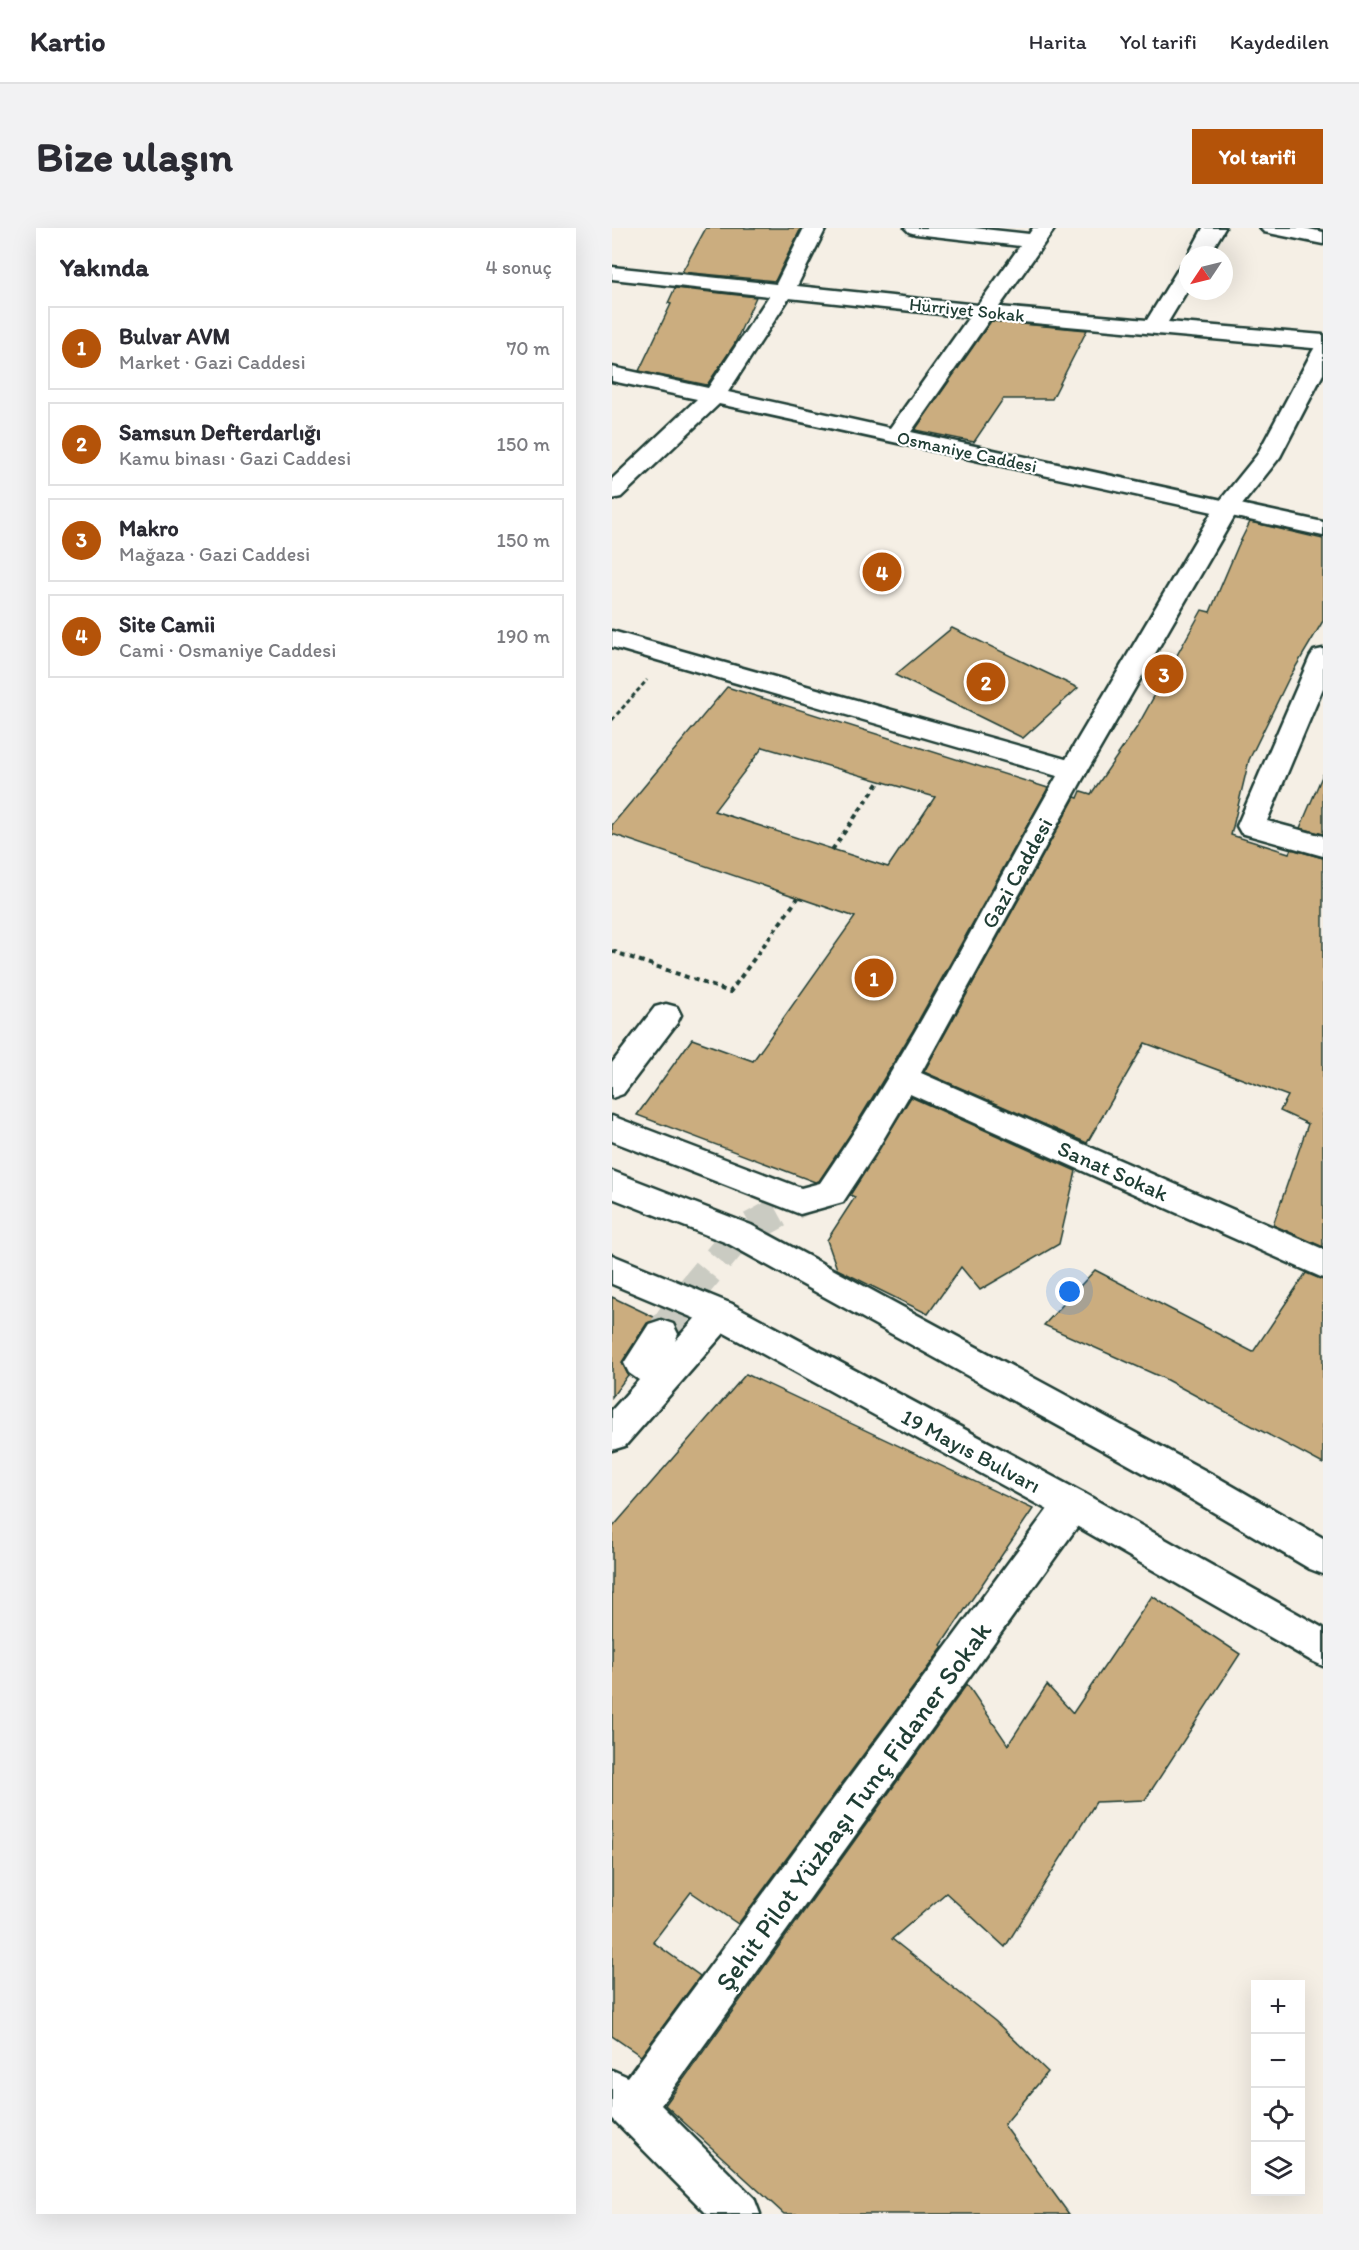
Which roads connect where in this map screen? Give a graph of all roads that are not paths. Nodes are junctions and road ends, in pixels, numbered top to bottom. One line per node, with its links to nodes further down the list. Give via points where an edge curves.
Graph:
1 (815, 228): 10 (street)
2 (916, 228): 5 (street)
3 (1214, 228): 7 (street)
4 (1271, 228): 6 (street)
5 (1040, 234): 11 (street)
6 (1323, 238)
7 (1203, 246)
8 (612, 273): 10 (street, Hürriyet Sokak)
9 (1179, 286): 12 (street)
10 (783, 291): 11 (street, Hürriyet Sokak); 16 (street)
11 (984, 312): 12 (street, Hürriyet Sokak); 17 (street)
12 (1153, 328): 13 (street, Hürriyet Sokak)
13 (1323, 342)
14 (1323, 352): 19 (street, Gazi Caddesi, via 1268,457)
15 (612, 374): 16 (street, Osmaniye Caddesi)
16 (713, 397): 17 (street, Osmaniye Caddesi); 18 (street)
17 (896, 436): 19 (street, Osmaniye Caddesi)
18 (612, 492)
19 (1227, 507): 20 (street, Osmaniye Caddesi); 23 (street, Gazi Caddesi)
20 (1323, 528)
21 (612, 639): 23 (street)
22 (1323, 657): 24 (street, via 1251,826)
23 (1073, 771): 26 (street, Gazi Caddesi)
24 (1323, 846)
25 (666, 1015): 27 (street)
26 (903, 1078): 28 (street, Gazi Caddesi, via 831,1193 800,1201); 30 (street, Sanat Sokak)
27 (612, 1086)
28 (612, 1128)
29 (612, 1184): 37 (street, via 739,1234)
30 (1323, 1264)
31 (612, 1269): 32 (street, 19 Mayıs Bulvarı)
32 (720, 1314): 34 (street); 36 (street, 19 Mayıs Bulvarı)
33 (662, 1334): 34 (street, via 641,1363)
34 (662, 1377): 35 (street)
35 (612, 1435)
36 (1072, 1505): 38 (street, 19 Mayıs Bulvarı); 39 (street, Şehit Pilot Yüzbaşı Tunç Fidaner Sokak)
37 (1323, 1557)
38 (1323, 1648)
39 (623, 2100): 40 (street)
40 (738, 2214)

